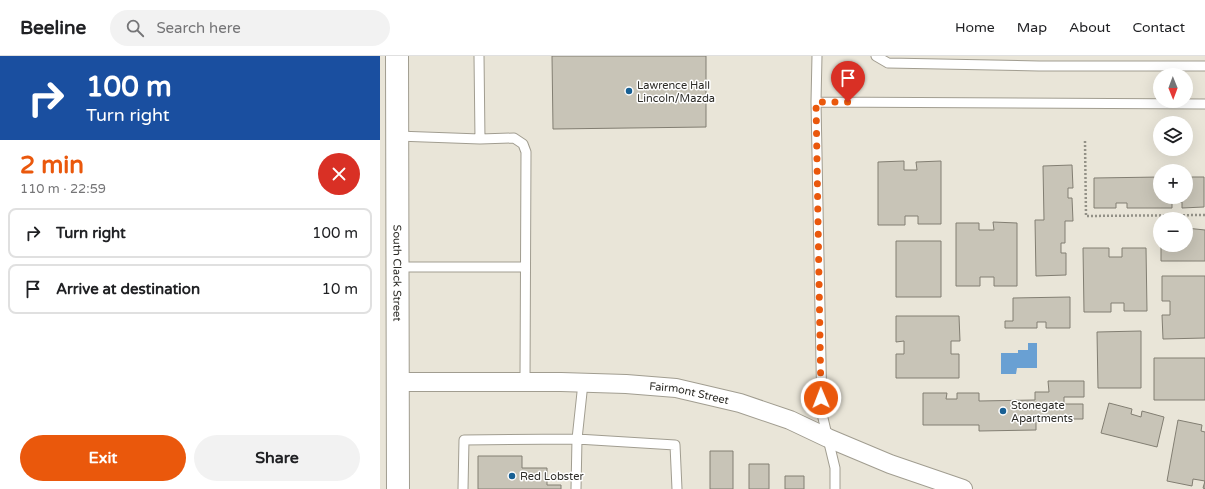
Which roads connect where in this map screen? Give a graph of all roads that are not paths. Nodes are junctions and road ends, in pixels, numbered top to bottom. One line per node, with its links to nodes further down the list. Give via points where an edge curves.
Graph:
1 (397, 56): 8 (main road, South Clack Street)
2 (479, 56): 9 (lane)
3 (816, 56): 6 (lane)
4 (876, 56): 5 (lane, via 888,63)
5 (1205, 66)
6 (816, 102): 7 (lane); 15 (lane, via 822,414)
7 (1205, 104)
8 (397, 136): 9 (lane); 11 (main road, South Clack Street)
9 (480, 139): 10 (lane, via 514,138 523,144 526,152)
10 (525, 267): 11 (lane); 13 (lane)
11 (398, 268): 12 (main road, South Clack Street)
12 (398, 382): 13 (street, Fairmont Street); 17 (main road, South Clack Street)
13 (525, 382): 14 (street, Fairmont Street)
14 (583, 383): 15 (street, Fairmont Street, via 626,384 683,390 740,403 790,420); 16 (lane)
15 (828, 438): 21 (lane, via 835,468); 22 (street, Fairmont Street, via 890,464)
16 (577, 439): 18 (lane, via 464,440); 19 (lane); 20 (lane, via 675,445)
17 (398, 489)
18 (463, 489)
19 (576, 489)
20 (677, 489)
21 (835, 489)
22 (963, 489)

